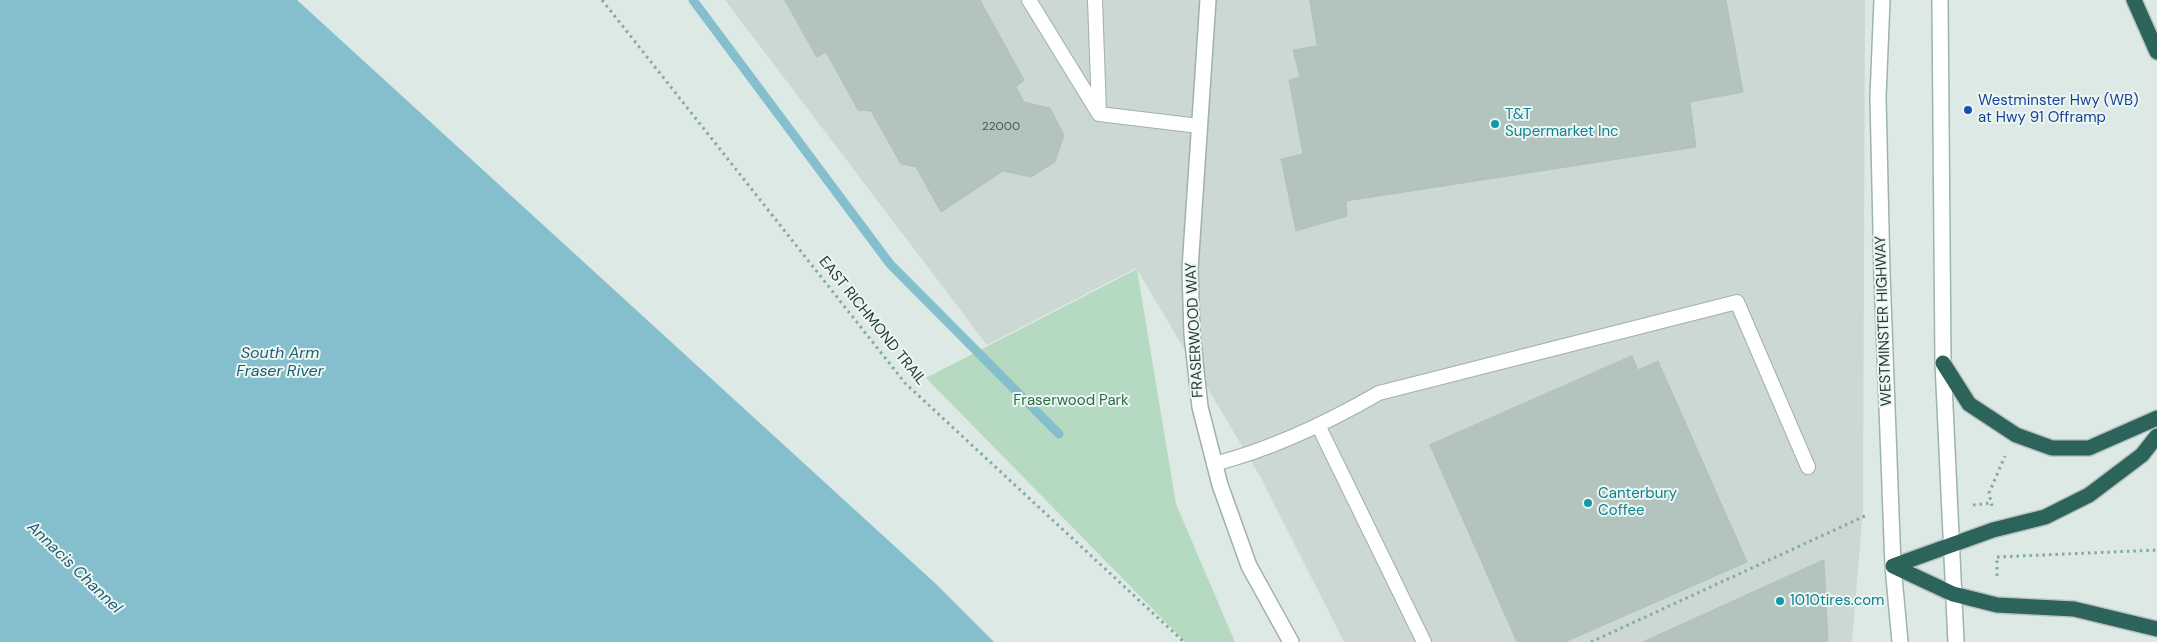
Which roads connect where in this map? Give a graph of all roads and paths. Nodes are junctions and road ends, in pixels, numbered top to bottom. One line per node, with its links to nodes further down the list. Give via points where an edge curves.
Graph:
1 (602, 0): 30 (path, EAST RICHMOND TRAIL, via 905,383)
2 (1029, 0): 9 (lane)
3 (1095, 0): 9 (lane)
4 (1208, 0): 10 (main road, FRASERWOOD WAY)
5 (1882, 0): 26 (main road, WESTMINSTER HIGHWAY, via 1878,97)
6 (1940, 0): 11 (main road)
7 (2134, 0): 8 (highway)
8 (2157, 52)
9 (1099, 114): 10 (lane)
10 (1199, 126): 16 (main road, FRASERWOOD WAY, via 1190,269 1192,334 1200,407)
11 (1943, 363): 12 (highway, via 1969,404 2016,435 2052,448 2089,448); 22 (main road)
12 (2157, 418)
13 (1318, 425): 16 (lane, via 1243,456); 17 (lane, via 1379,393 1737,302); 32 (lane)
14 (2157, 436): 22 (highway, via 2142,455 2089,495 2045,517)
15 (2007, 453): 18 (path, via 1989,493)
16 (1214, 464): 31 (main road, FRASERWOOD WAY, via 1249,566)
17 (1808, 467)
18 (1991, 503): 19 (path); 20 (path)
19 (1973, 505)
20 (1992, 510)
21 (1869, 514): 33 (path)
22 (1951, 544): 26 (highway); 28 (main road)
23 (2157, 550): 25 (path)
24 (1996, 551): 25 (path)
25 (1997, 557): 27 (path)
26 (1893, 566): 28 (highway); 34 (main road, WESTMINSTER HIGHWAY)
27 (1996, 576)
28 (1953, 594): 29 (highway, via 1997,605 2074,609); 35 (main road)
29 (2157, 628)
30 (1184, 642)
31 (1291, 642)
32 (1424, 642)
33 (1591, 642)
34 (1900, 642)
35 (1956, 642)

